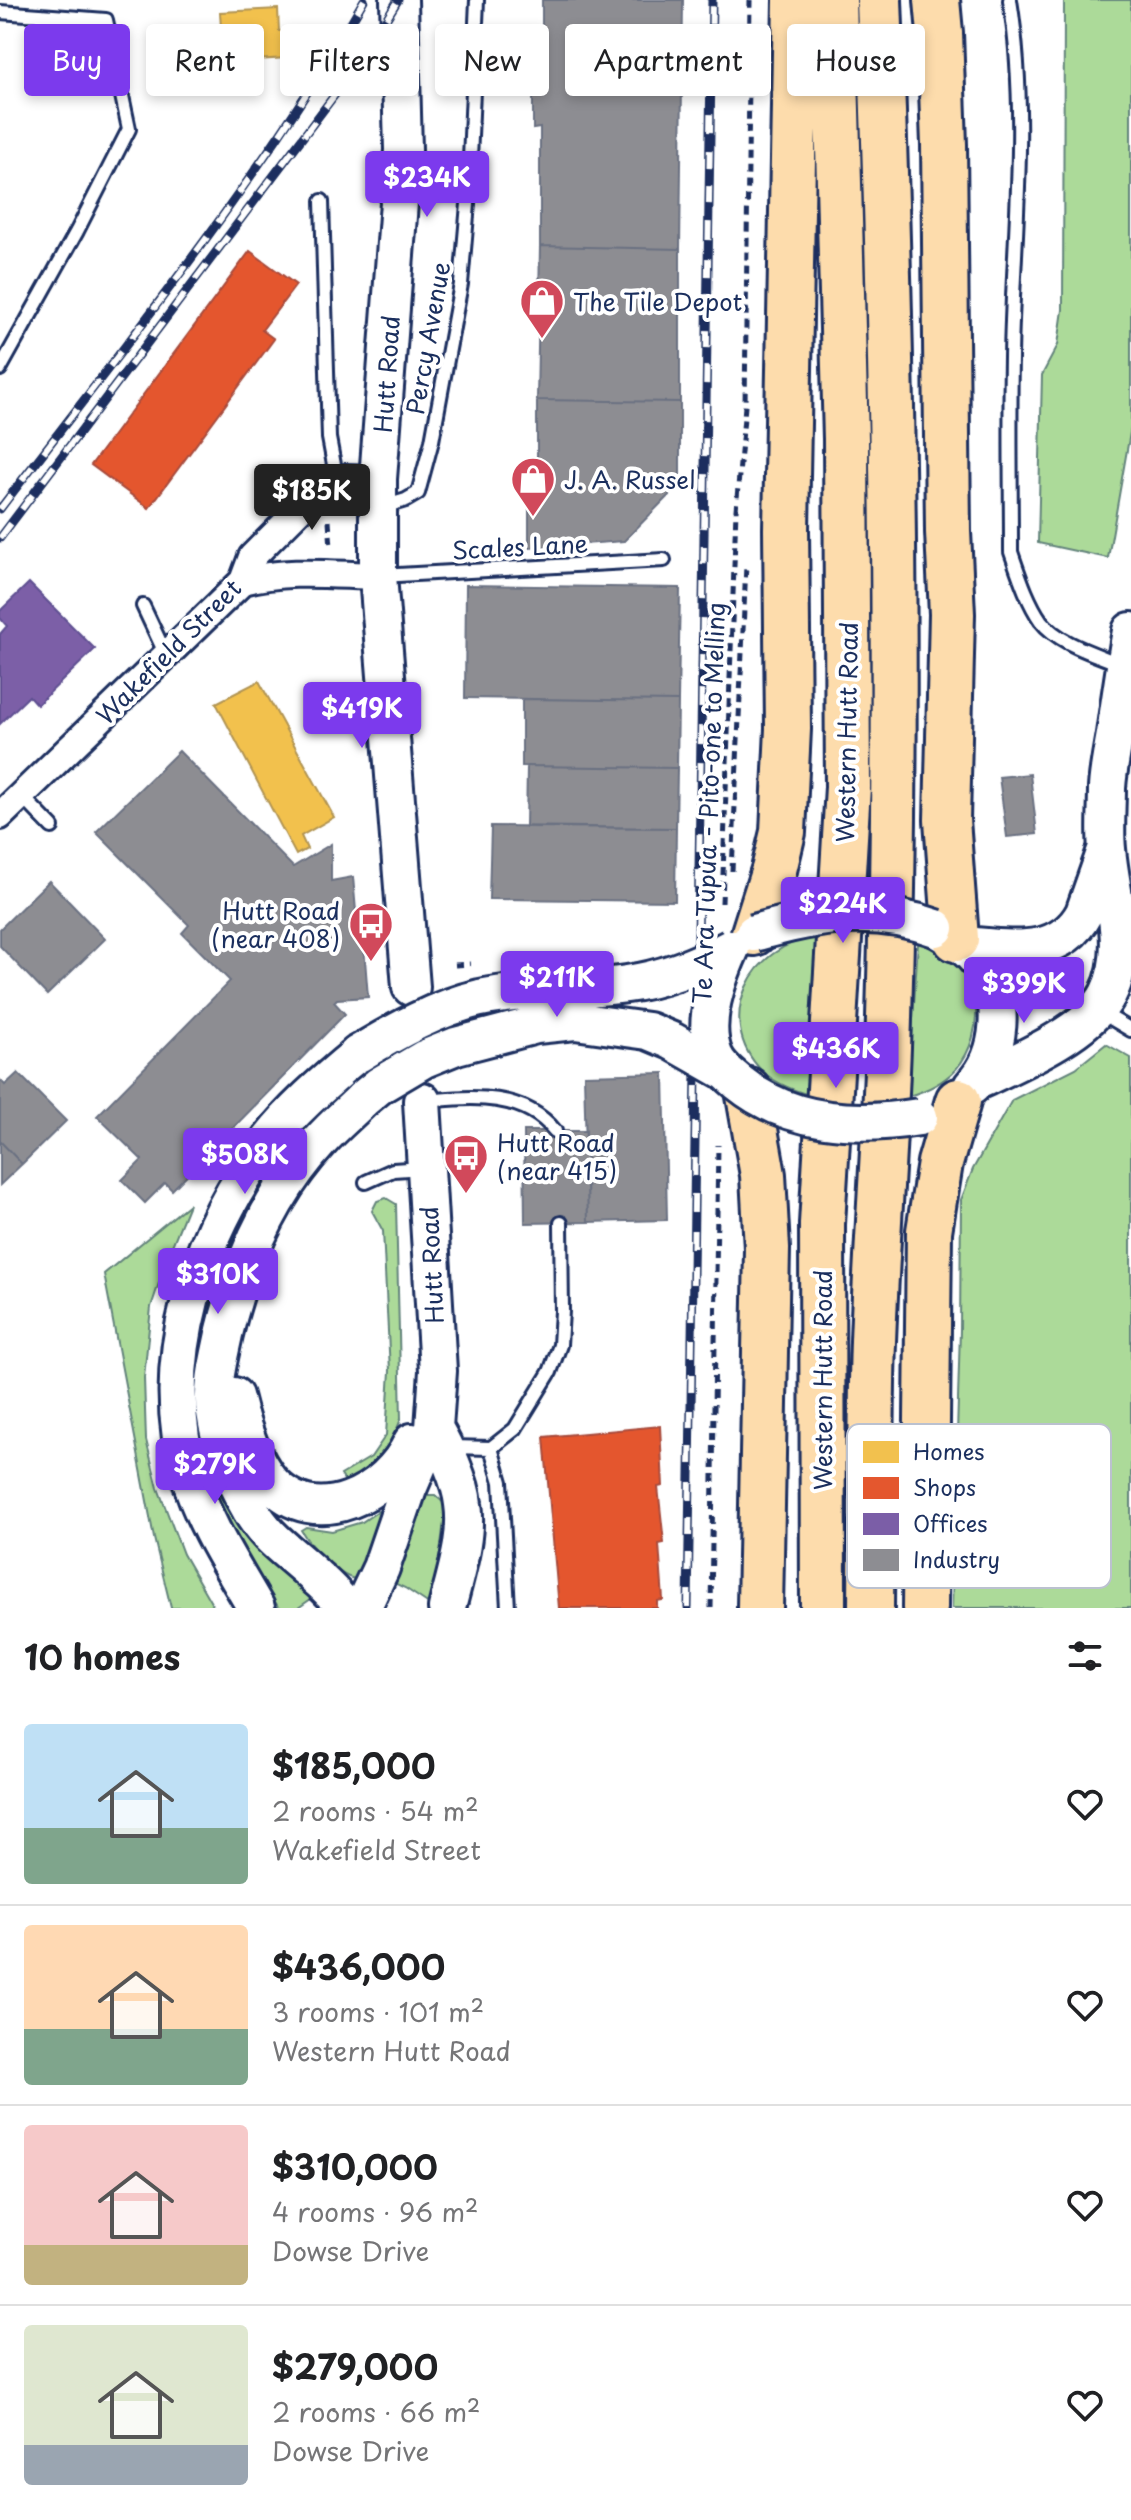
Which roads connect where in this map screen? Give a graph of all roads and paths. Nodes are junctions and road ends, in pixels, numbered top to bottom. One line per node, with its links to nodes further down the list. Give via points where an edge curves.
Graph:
1 (399, 0): 13 (main road, Hutt Road, via 403,150)
2 (477, 0): 13 (lane, Percy Avenue, via 466,244 432,441 418,493 406,500)
3 (750, 0): 29 (path, Te Ara Tupua - Pito-one to Melling, via 746,376)
4 (796, 0): 31 (highway, via 783,832 774,870)
5 (834, 0): 58 (highway, Western Hutt Road, via 846,439 848,787 822,1224)
6 (879, 0): 45 (highway, Western Hutt Road, via 890,331 893,690 889,1020)
7 (937, 0): 30 (highway, via 952,614 947,820)
8 (1010, 0): 23 (lane, via 1020,109 1011,552 1042,623 1066,641)
9 (0, 12): 11 (lane, via 106,20 129,129)
10 (322, 201): 12 (lane, via 329,438)
11 (0, 369)
12 (337, 481): 13 (street, via 345,478); 19 (street, Wakefield Street, via 294,497 252,557)
13 (377, 494): 18 (main road, Hutt Road)
14 (328, 508): 15 (path)
15 (331, 549)
16 (664, 560): 18 (lane, Scales Lane)
17 (746, 563): 28 (path)
18 (378, 576): 19 (street, via 300,572); 32 (main road, Hutt Road)
19 (243, 581): 22 (street, Wakefield Street)
20 (143, 606): 22 (lane)
21 (1131, 631): 23 (main road)
22 (166, 655): 24 (street, Wakefield Street)
23 (1125, 666): 27 (main road, via 1108,784)
24 (21, 795): 25 (street, Wakefield Street); 26 (lane)
25 (0, 816)
26 (52, 827)
27 (1107, 848): 30 (main road, via 1084,913 1062,939 1027,947); 33 (main road, via 1119,951 1116,975)
28 (731, 881)
29 (722, 904)
30 (952, 937): 31 (main road, bridge, via 913,920 847,914 816,917); 36 (main road, via 982,965 996,998 997,1031 991,1059)
31 (742, 941): 35 (main road, bridge, via 713,996 711,1018 714,1054); 51 (main road, bridge, via 702,964 629,984 534,989 430,1015 358,1054 270,1139 235,1190 207,1248 184,1322 178,1396 190,1477)
32 (411, 987)
33 (1097, 1010): 34 (lane); 36 (main road)
34 (1131, 1030)
35 (736, 1080): 36 (main road, bridge, via 775,1106 814,1118 895,1121); 43 (main road, bridge, via 648,1031 575,1021 536,1025 424,1059 363,1099 319,1142 283,1189 255,1239); 57 (highway, via 763,1175 767,1249)
36 (952, 1100): 46 (highway, via 929,1231)
37 (422, 1101): 38 (lane, via 499,1100 534,1112); 40 (main road, Hutt Road)
38 (555, 1131)
39 (718, 1143): 56 (path)
40 (426, 1168): 41 (lane, via 393,1170); 44 (main road, Hutt Road)
41 (366, 1182)
42 (561, 1223): 48 (lane, via 560,1345 546,1382 524,1416)
43 (221, 1348): 44 (main road, via 242,1429 265,1473 302,1503 320,1506 362,1496 388,1477 409,1447); 52 (main road, via 215,1411 230,1469 251,1511 280,1548)
44 (438, 1371): 47 (main road, Hutt Road)
45 (872, 1424)
46 (927, 1424)
47 (439, 1438): 48 (lane); 53 (main road, Hutt Road, via 408,1489); 54 (main road, Hutt Road, via 463,1503)
48 (491, 1448): 55 (lane, via 501,1482)
49 (871, 1588): 59 (highway, Western Hutt Road)
50 (925, 1588): 60 (highway)
51 (256, 1608)
52 (347, 1608)
53 (362, 1608)
54 (447, 1608)
55 (508, 1608)
56 (711, 1608)
57 (760, 1608)
58 (823, 1608)
59 (871, 1608)
60 (925, 1608)

